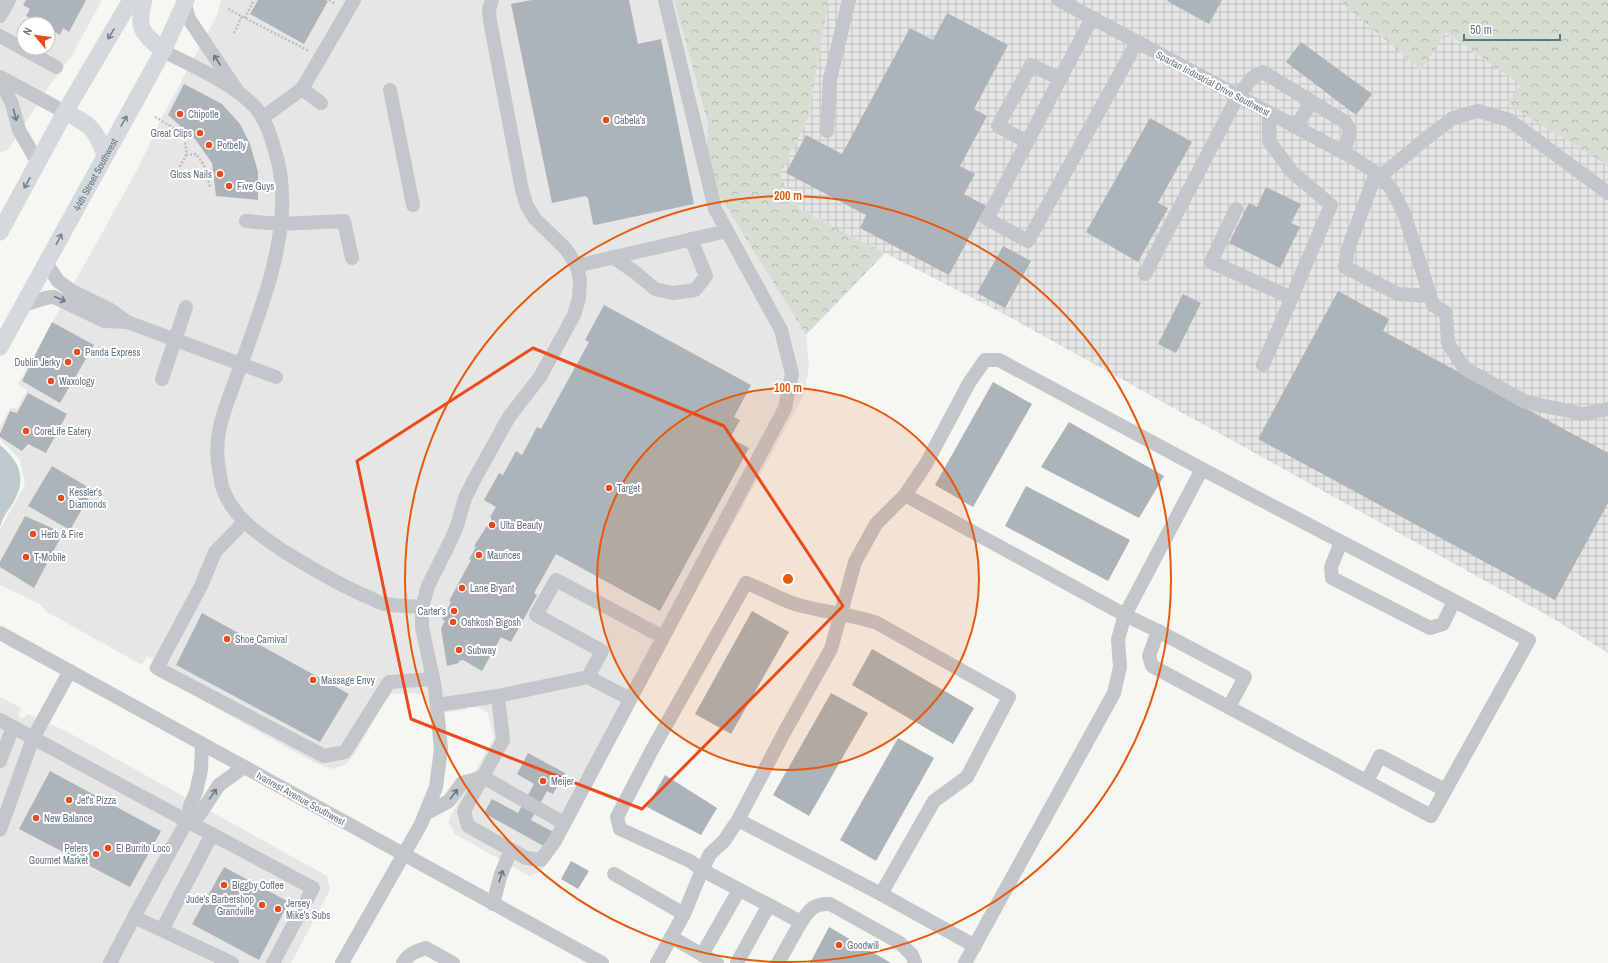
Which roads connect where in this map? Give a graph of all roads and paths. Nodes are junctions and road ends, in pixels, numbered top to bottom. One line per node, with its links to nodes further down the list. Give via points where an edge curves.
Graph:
1 (9, 0): 14 (street)
2 (131, 0): 31 (main road, one-way to 31)
3 (144, 0): 20 (main road, via 140,15 142,31)
4 (254, 0): 15 (path)
5 (329, 0): 12 (path)
6 (354, 0): 25 (street)
7 (492, 0): 56 (street, via 489,10 490,21 527,206 534,219 566,249)
8 (665, 0): 50 (street, via 715,209)
9 (849, 0): 36 (street, via 830,79)
10 (1059, 0): 16 (street, Spartan Industrial Drive Southwest)
11 (186, 2): 20 (main road, 44th Street Southwest); 27 (street, one-way to 11, via 189,19)
12 (336, 4)
13 (228, 9): 15 (path)
14 (0, 16)
15 (244, 17): 17 (path); 21 (path)
16 (1092, 18): 19 (street, Spartan Industrial Drive Southwest); 24 (street)
17 (234, 33)
18 (0, 36): 22 (street)
19 (1137, 42): 28 (street, Spartan Industrial Drive Southwest); 37 (street, via 1028,241 987,219)
20 (163, 51): 27 (street); 39 (main road, 44th Street Southwest, one-way to 20)
21 (313, 53)
22 (56, 67)
23 (0, 78): 31 (street); 41 (street, one-way to 41, via 12,104 19,130)
24 (1060, 79): 37 (street); 37 (street, via 1031,65 998,126)
25 (302, 89): 30 (street); 34 (street)
26 (390, 90): 46 (street)
27 (239, 93): 34 (street, via 256,108)
28 (1238, 96): 29 (street, via 1252,78 1263,72); 32 (street, Spartan Industrial Drive Southwest); 57 (street)
29 (1312, 102): 35 (street); 38 (street, via 1345,122 1350,130)
30 (321, 104)
31 (65, 112): 39 (main road, via 88,124 95,132); 41 (main road)
32 (1269, 112): 35 (street, Spartan Industrial Drive Southwest); 59 (street, via 1269,141 1292,172 1331,205)
33 (155, 117): 40 (path, via 178,131 184,142)
34 (262, 118): 49 (street, via 278,159 282,185)
35 (1295, 127): 38 (street, Spartan Industrial Drive Southwest)
36 (826, 131)
37 (1027, 142)
38 (1341, 151): 42 (street, Spartan Industrial Drive Southwest)
39 (105, 155): 55 (main road, 44th Street Southwest, one-way to 39)
40 (186, 155): 43 (path); 44 (path, via 196,154 204,165)
41 (38, 163): 51 (main road, one-way to 51)
42 (1374, 172): 45 (street, via 1453,118 1478,110 1509,120); 58 (street, via 1392,190 1404,213); 58 (street, via 1348,249 1345,267 1398,294)
43 (175, 174)
44 (210, 187)
45 (1608, 193)
46 (414, 205)
47 (1236, 209): 59 (street, via 1211,262)
48 (246, 220): 49 (street)
49 (281, 224): 54 (street, via 344,221); 65 (street, via 262,304)
50 (726, 231): 52 (street); 80 (street, via 781,330 792,374 785,408)
51 (0, 232)
52 (692, 239): 53 (street); 53 (street, via 706,276 695,290 673,293 655,290)
53 (613, 257): 56 (street)
54 (352, 258)
55 (46, 263): 60 (main road, 44th Street Southwest); 62 (street, via 58,281)
56 (576, 266): 75 (street, via 580,280 579,298 574,315 540,377 510,417 464,498 451,540 428,586)
57 (1145, 274)
58 (1430, 296): 69 (street, via 1432,305 1446,313 1448,343 1464,368 1526,402 1583,414)
59 (1292, 298): 66 (street)
60 (23, 305): 62 (street, one-way to 62, via 50,296 104,321); 64 (main road, 44th Street Southwest)
61 (186, 307): 63 (street)
62 (127, 322): 63 (street)
63 (175, 341): 65 (street); 68 (street)
64 (0, 347)
65 (241, 365): 67 (street); 72 (street, via 218,431 216,459 223,489)
66 (1263, 365)
67 (276, 377)
68 (162, 380)
69 (1608, 409)
70 (1202, 469): 71 (street, via 999,360 985,360 969,383 926,464); 73 (street); 77 (street)
71 (905, 495): 76 (street, via 876,524 855,562); 77 (street)
72 (244, 522): 75 (street, via 290,555 356,592 384,604); 83 (street, via 215,552 201,586 157,668 324,756 345,752 389,682)
73 (1341, 542): 74 (street); 74 (street, via 1331,567 1332,578 1430,628 1443,624)
74 (1454, 600): 96 (street, via 1529,640)
75 (422, 607): 83 (street, via 422,627)
76 (840, 613): 98 (street, via 831,649); 105 (street, via 797,604 746,583 653,748 617,817 620,829 690,861); 108 (street, via 877,623 1009,697 967,777 934,801)
77 (1125, 615): 78 (street); 116 (street, via 1118,639 1120,668 1114,693)
78 (1158, 632): 87 (street, via 1149,656 1152,666); 87 (street, via 1245,677)
79 (0, 633): 81 (street, Ivanrest Avenue Southwest)
80 (663, 637): 82 (street, via 556,580 536,616 602,651); 85 (street)
81 (70, 671): 90 (street); 91 (street, Ivanrest Avenue Southwest)
82 (588, 677): 84 (street); 85 (street)
83 (433, 679): 86 (street)
84 (498, 696): 86 (street); 94 (street, via 502,740)
85 (630, 699): 100 (street)
86 (437, 705): 97 (street, via 441,749 436,787)
87 (1229, 707): 95 (street)
88 (0, 720): 89 (street)
89 (13, 727): 90 (street); 92 (street)
90 (33, 738): 99 (street); 101 (street)
91 (202, 744): 93 (street, Ivanrest Avenue Southwest); 99 (street, via 201,770)
92 (0, 761)
93 (244, 767): 99 (street, one-way to 93, via 200,814 219,785); 104 (street, Ivanrest Avenue Southwest)
94 (483, 777): 97 (street, one-way to 94, via 449,801 462,783); 100 (street); 103 (street, via 464,811 468,826)
95 (1367, 781): 96 (street, via 1380,756); 96 (street, via 1431,816)
96 (1445, 790)
97 (425, 814): 104 (street)
98 (738, 820): 105 (street, via 724,841 710,854); 108 (street)
99 (187, 821): 102 (street); 112 (street)
100 (564, 823): 103 (street, via 541,860 526,858)
101 (0, 830)
102 (212, 834): 114 (street); 120 (street, via 313,888)
103 (511, 850): 109 (street, one-way to 103)
104 (403, 854): 109 (street, Ivanrest Avenue Southwest); 121 (street)
105 (702, 870): 107 (street); 111 (street)
106 (614, 874): 111 (street)
107 (739, 890): 110 (street); 117 (street)
108 (881, 894): 116 (street)
109 (493, 904): 124 (street, Ivanrest Avenue Southwest)
110 (768, 905): 113 (street); 127 (street)
111 (684, 914): 115 (street)
112 (134, 917): 114 (street); 118 (street)
113 (801, 922): 128 (street); 129 (street, via 817,904 830,904 900,943 912,955)
114 (162, 930): 119 (street)
115 (671, 937): 117 (street); 125 (street)
116 (975, 946): 130 (street)
117 (702, 955): 126 (street)
118 (110, 963)
119 (232, 963)
120 (273, 963)
121 (342, 963)
122 (403, 963): 123 (street, via 406,957 416,950 426,948)
123 (453, 963)
124 (602, 963)
125 (657, 963)
126 (717, 963)
127 (736, 963)
128 (778, 963)
129 (915, 963)
130 (965, 963)

